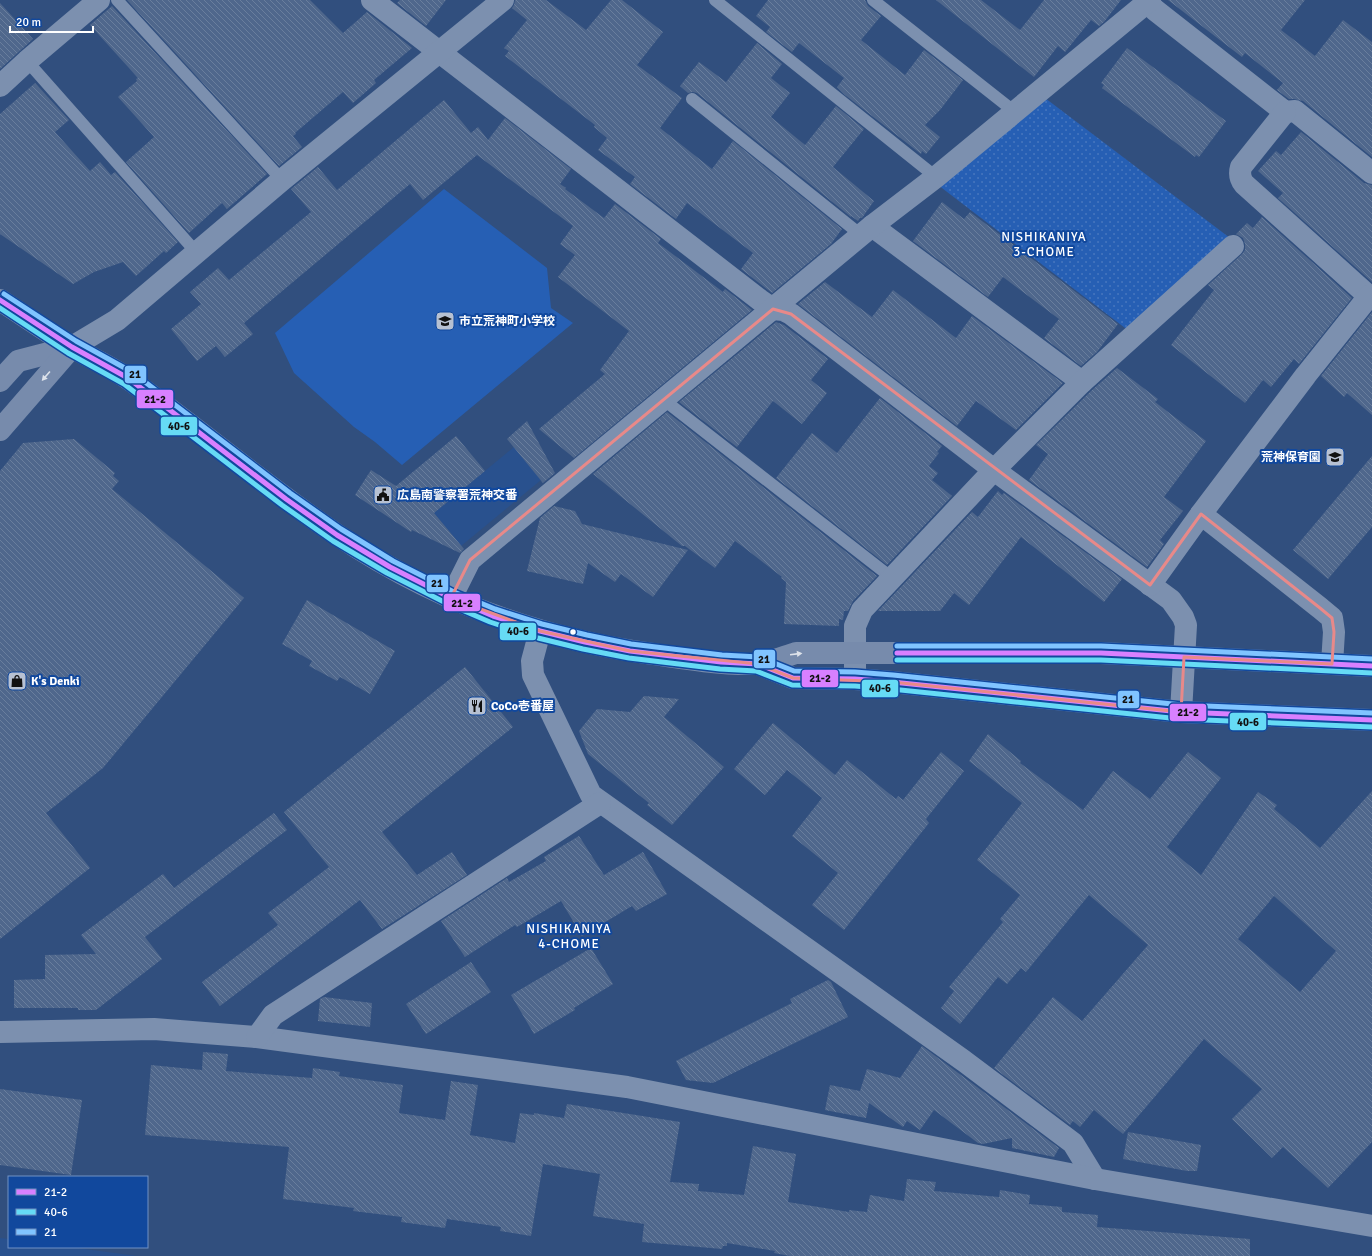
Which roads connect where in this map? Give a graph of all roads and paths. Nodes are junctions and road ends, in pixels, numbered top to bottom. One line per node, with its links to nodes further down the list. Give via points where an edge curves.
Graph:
1 (99, 0): 9 (street)
2 (117, 0): 16 (lane)
3 (372, 0): 8 (street)
4 (503, 0): 8 (street)
5 (715, 0): 15 (lane)
6 (873, 0): 12 (lane)
7 (1147, 1): 12 (street); 13 (street, via 1154,10)
8 (439, 52): 16 (street); 22 (street)
9 (27, 61): 10 (street); 19 (lane)
10 (0, 86)
11 (692, 99): 17 (lane)
12 (1015, 112): 15 (street)
13 (1285, 112): 14 (street, via 1295,111); 20 (street, via 1241,167 1242,180)
14 (1372, 173)
15 (936, 177): 17 (street)
16 (282, 180): 19 (street)
17 (866, 231): 22 (street); 25 (street)
18 (1233, 246): 25 (street)
19 (196, 252): 23 (street, via 117,320)
20 (1370, 297): 29 (street, via 1306,374)
21 (0, 300): 23 (main road)
22 (773, 309): 26 (street); 28 (street, via 791,314)
23 (72, 347): 24 (main road, via 18,361); 27 (main road, one-way to 27); 32 (main road, via 128,378 337,535 390,567)
24 (0, 381)
25 (1082, 382): 28 (street)
26 (664, 400): 30 (lane); 32 (street, via 470,560)
27 (0, 430)
28 (994, 470): 30 (street); 31 (street)
29 (1201, 514): 31 (street); 37 (street, via 1332,618)
30 (892, 578): 34 (street, via 862,610 855,626)
31 (1150, 585): 35 (street, via 1171,600 1183,617 1186,625)
32 (451, 598): 33 (main road, via 493,616)
33 (540, 631): 36 (main road, via 630,651); 42 (street, via 532,661 533,676 591,796)
34 (855, 653): 35 (main road, via 1101,653); 36 (main road, one-way to 34, via 796,653); 39 (street)
35 (1184, 657): 37 (main road); 40 (street)
36 (758, 664): 39 (main road, via 793,678)
37 (1332, 664): 38 (main road)
38 (1372, 666)
39 (855, 679): 40 (main road)
40 (1181, 712): 41 (main road)
41 (1372, 720)
42 (600, 803): 44 (street, via 273,1015); 45 (street, via 964,1061 1073,1143)
43 (0, 1032): 44 (street, via 154,1029)
44 (257, 1037): 45 (street, via 627,1087)
45 (1095, 1180): 46 (street)
46 (1372, 1226)

